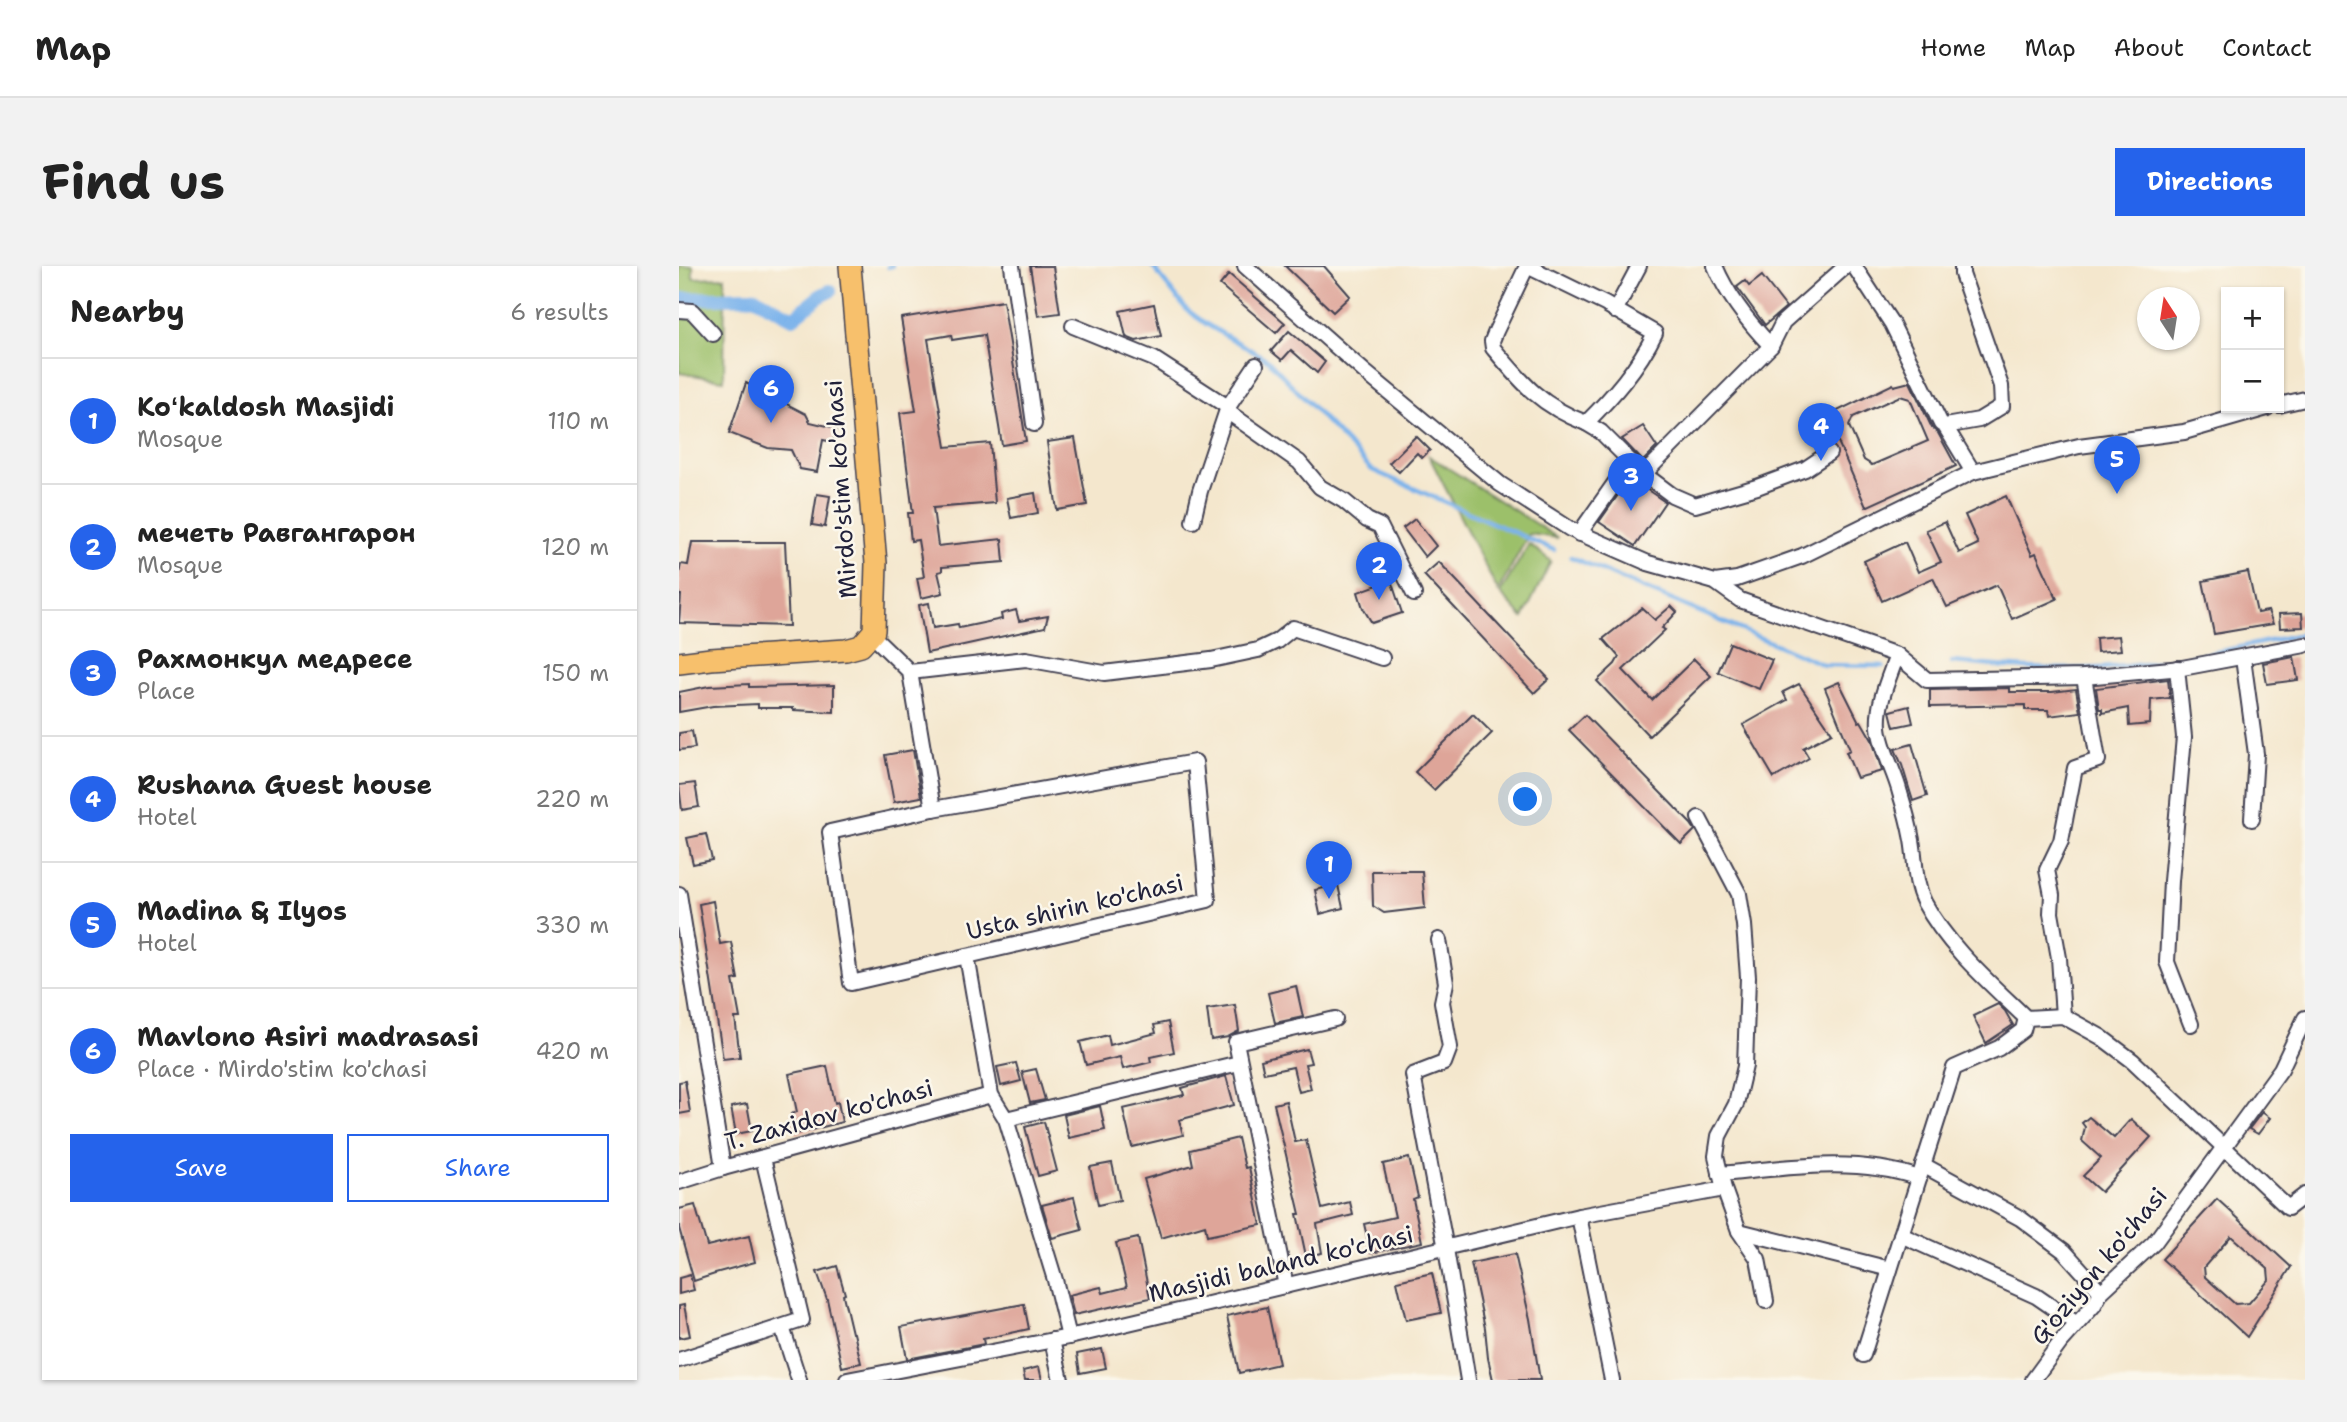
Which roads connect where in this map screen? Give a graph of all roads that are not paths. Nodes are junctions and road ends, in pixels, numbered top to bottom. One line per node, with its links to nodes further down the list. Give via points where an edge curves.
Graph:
1 (851, 266): 31 (main road, Mirdo'stim ko'chasi, via 876,563)
2 (1011, 266): 21 (street)
3 (1245, 266): 28 (street, via 1500,484)
4 (1527, 266): 11 (street); 20 (street, via 1496,331 1493,348 1539,400)
5 (1639, 266): 11 (street)
6 (1715, 266): 14 (street, via 1741,313)
7 (1846, 266): 14 (street, via 1783,322)
8 (1854, 266): 22 (street, via 1892,324)
9 (1962, 266): 22 (street, via 2001,386 2002,406 1979,420)
10 (679, 310): 13 (street, via 692,311)
11 (1615, 312): 20 (street, via 1655,333 1616,393)
12 (1073, 326): 18 (street, via 1154,359)
13 (713, 334)
14 (1771, 346): 26 (street)
15 (1256, 365): 18 (street)
16 (2305, 399): 17 (street)
17 (2284, 404)
18 (1228, 410): 27 (street); 30 (street, via 1299,462 1320,487 1380,526)
19 (2250, 413): 25 (street, via 2184,432 2078,446)
20 (1586, 423): 24 (street, via 1601,432)
21 (1034, 424)
22 (1945, 426): 25 (street)
23 (1829, 453): 26 (street, via 1805,469 1695,505)
24 (1629, 463): 26 (street); 28 (street)
25 (1973, 472): 29 (street, via 1802,556)
26 (1644, 474)
27 (1193, 521)
28 (1579, 534): 29 (street, via 1648,563)
29 (1715, 582): 33 (street, via 1740,600)
30 (1415, 594)
31 (874, 631): 36 (main road, Mirdo'stim ko'chasi, via 861,646 838,652); 38 (street, via 874,637)
32 (2305, 645): 35 (street)
33 (1897, 655): 39 (street, via 1927,680); 47 (street, via 1879,729 1900,791 1919,889 1956,946)
34 (1382, 657): 38 (street, via 1293,628 1258,649 1211,660 1104,673 1026,659)
35 (2243, 658): 37 (street); 42 (street, via 2256,754)
36 (679, 663)
37 (2177, 668): 39 (street); 50 (street, via 2183,737 2167,962)
38 (909, 672): 40 (street)
39 (2084, 677): 46 (street, via 2098,760 2075,768 2061,841 2047,870)
40 (933, 809): 45 (street, Usta shirin ko'chasi, via 830,832 851,983); 45 (street, Usta shirin ko'chasi, via 1195,762 1208,900)
41 (1699, 818): 58 (street, via 1739,894 1748,977 1745,1066 1736,1104 1719,1136 1716,1156)
42 (2252, 819)
43 (679, 894): 56 (street)
44 (1439, 940): 65 (street, via 1450,1047 1444,1063 1413,1075)
45 (967, 956): 52 (street)
46 (2063, 1017): 47 (street); 54 (street, via 2092,1031 2133,1061)
47 (2026, 1018): 57 (street, via 2023,1030 1999,1048 1954,1068)
48 (2305, 1018): 54 (street, G'oziyon ko'chasi, via 2281,1069)
49 (1335, 1019): 51 (street, via 1236,1042)
50 (2191, 1024)
51 (1239, 1063): 53 (street); 67 (street)
52 (991, 1095): 53 (street); 55 (street, T. Zaxidov ko'chasi)
53 (1006, 1119): 72 (street)
54 (2224, 1147): 61 (street, via 2288,1208); 68 (street, G'oziyon ko'chasi, via 2154,1243)
55 (764, 1164): 56 (street, T. Zaxidov ko'chasi); 71 (street, via 802,1321)
56 (723, 1168): 59 (street, T. Zaxidov ko'chasi)
57 (1921, 1171): 58 (street, via 1846,1164); 64 (street); 68 (street, via 2020,1218 2064,1251)
58 (1720, 1174): 60 (street)
59 (679, 1182)
60 (1724, 1189): 62 (street, Masjidi baland ko'chasi); 63 (street)
61 (2305, 1195)
62 (1579, 1216): 65 (street, Masjidi baland ko'chasi); 80 (street)
63 (1739, 1231): 66 (street); 69 (street, via 1758,1259)
64 (1901, 1235): 66 (street); 70 (street, via 2036,1296)
65 (1446, 1249): 67 (street, Masjidi baland ko'chasi); 79 (street)
66 (1890, 1269): 74 (street)
67 (1286, 1286): 72 (street, Masjidi baland ko'chasi)
68 (2101, 1292): 70 (street, G'oziyon ko'chasi)
69 (1766, 1301)
70 (2077, 1324): 81 (street, G'oziyon ko'chasi)
71 (782, 1327): 75 (street); 76 (street)
72 (1069, 1337): 73 (street, Masjidi baland ko'chasi)
73 (1052, 1340): 77 (street, Masjidi baland ko'chasi); 78 (street)
74 (1863, 1355)
75 (679, 1360)
76 (799, 1380)
77 (847, 1380)
78 (1061, 1380)
79 (1468, 1380)
80 (1612, 1380)
81 (2033, 1380)

